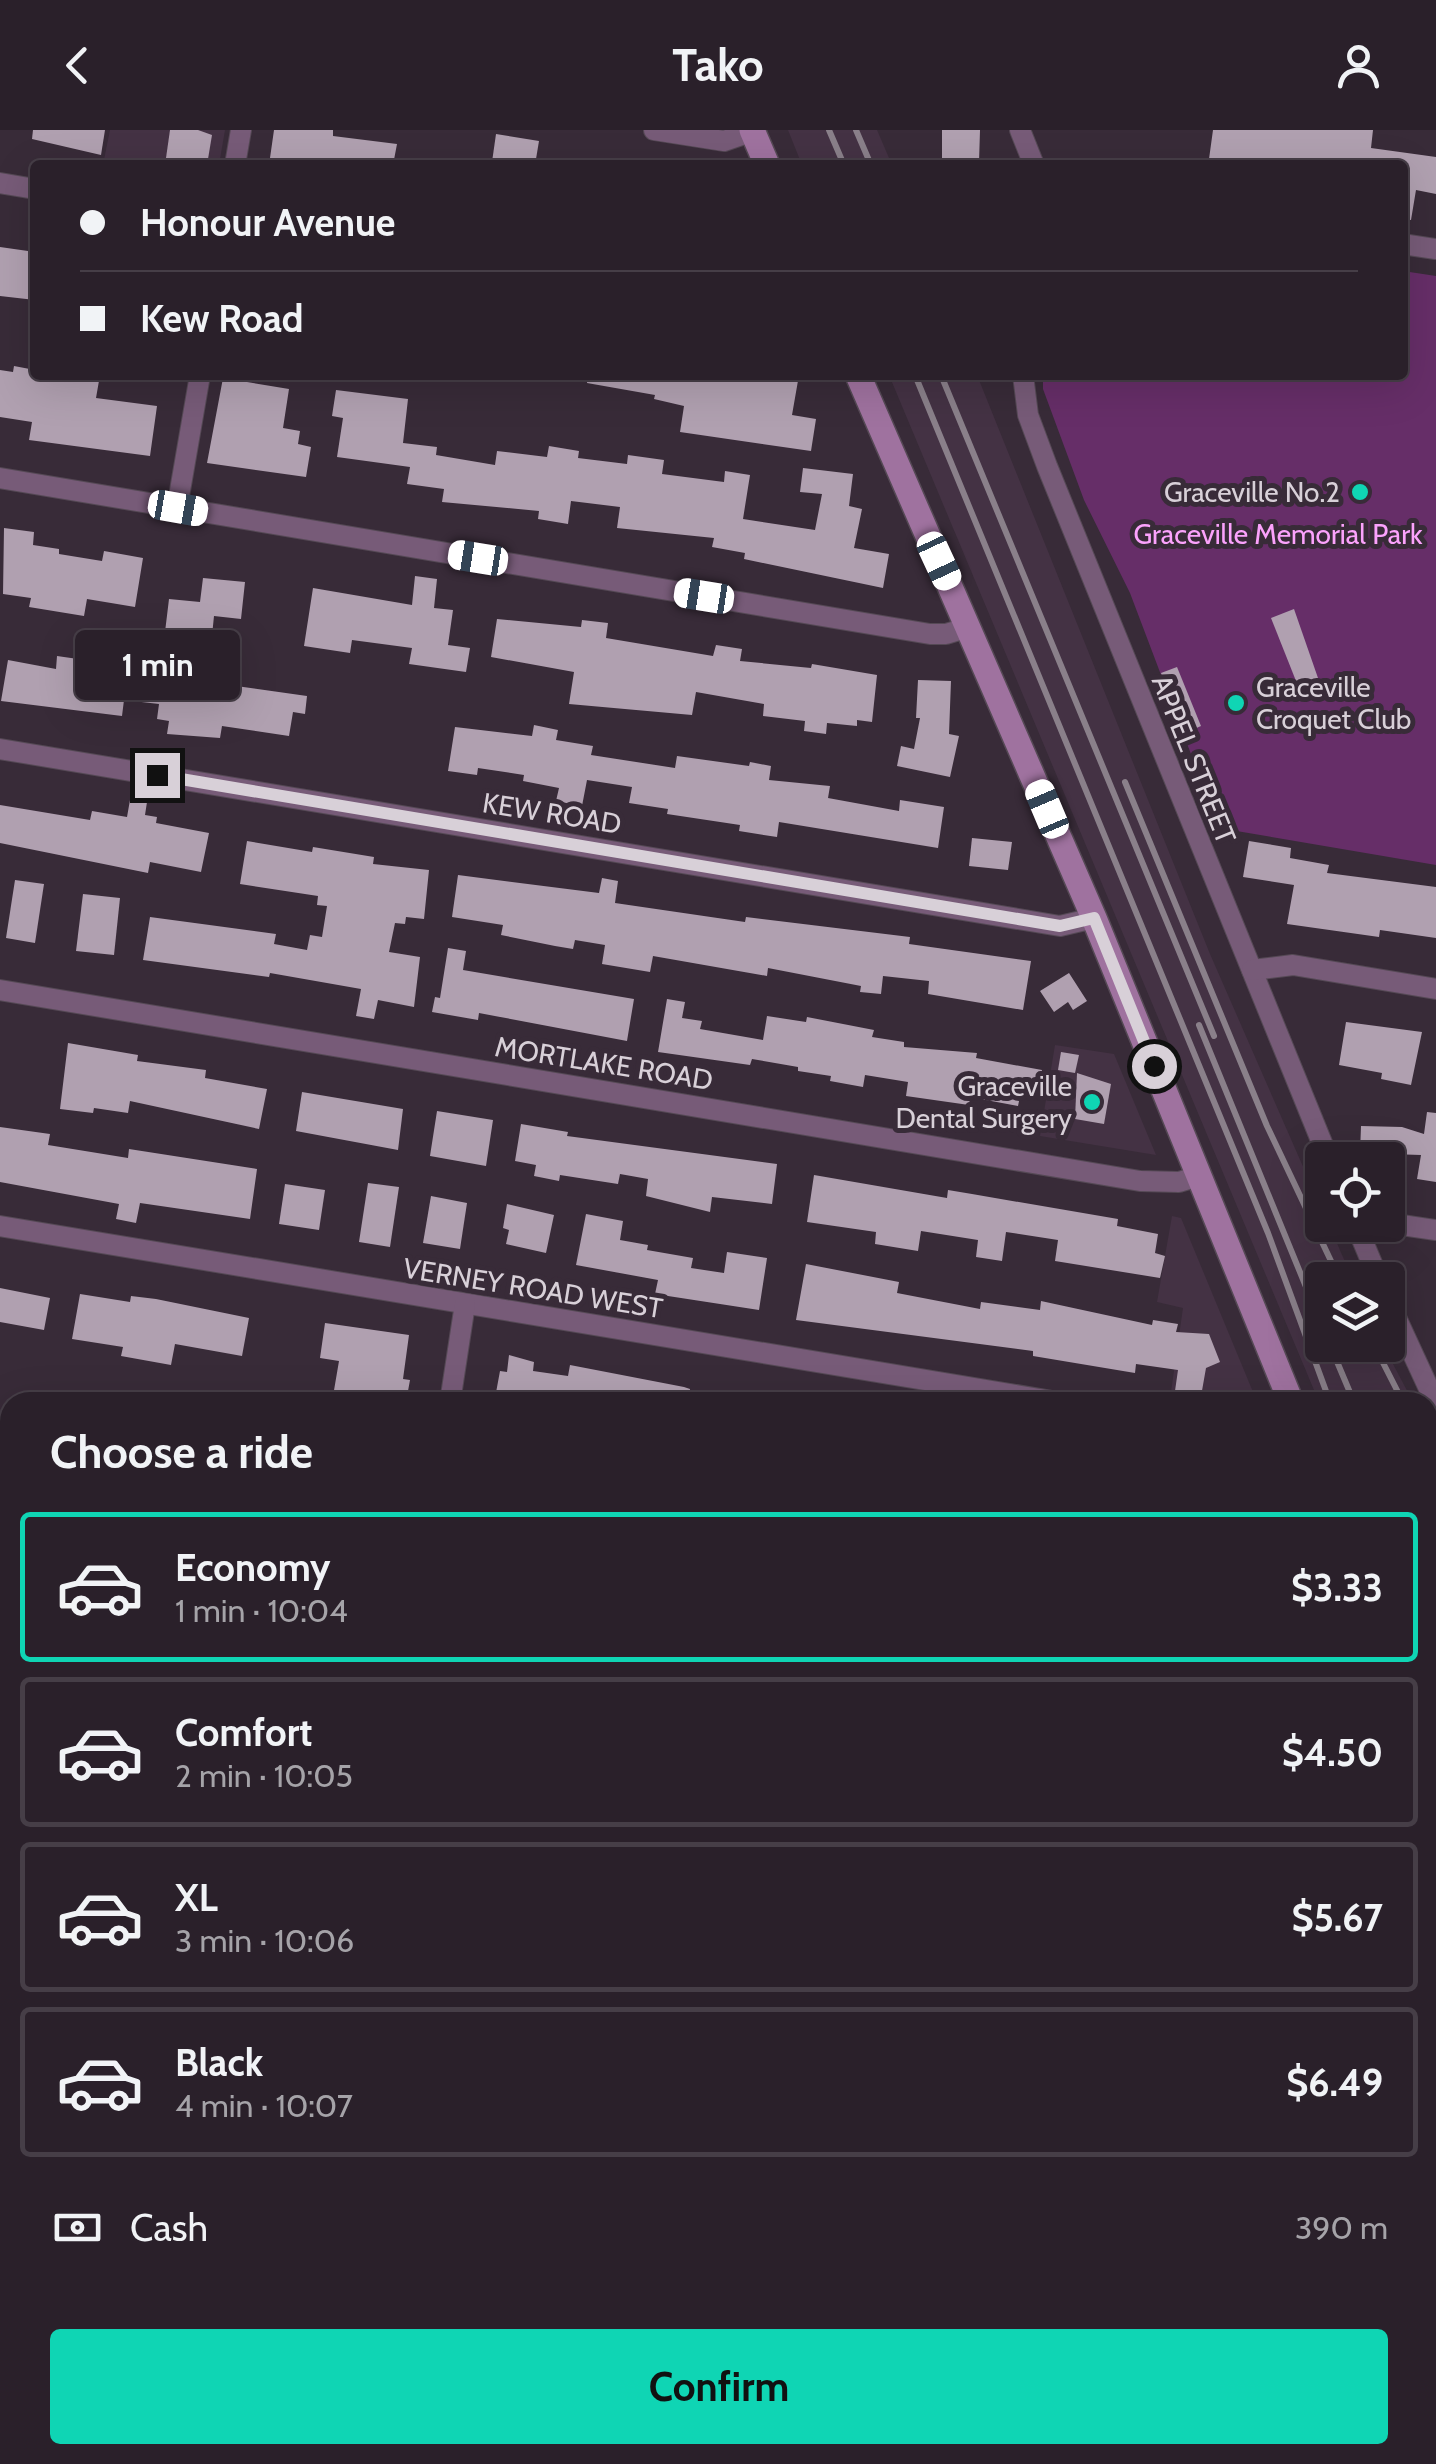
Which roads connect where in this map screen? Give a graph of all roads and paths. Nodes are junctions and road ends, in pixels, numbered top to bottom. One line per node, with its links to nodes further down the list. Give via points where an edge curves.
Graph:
1 (241, 130): 5 (street)
2 (654, 130): 4 (street, via 724,141)
3 (1020, 130): 7 (street)
4 (752, 131): 6 (main road)
5 (236, 160)
6 (765, 160)
7 (1032, 160)
8 (0, 183): 9 (street)
9 (30, 188)
10 (1408, 245): 11 (street)
11 (1436, 250)
12 (199, 380): 16 (street)
13 (860, 380): 17 (main road)
14 (1024, 380): 20 (street, APPEL STREET, via 1047,466)
15 (0, 478): 16 (street)
16 (178, 508): 17 (street, via 930,634)
17 (969, 626): 19 (main road)
18 (0, 749): 19 (street, KEW ROAD, via 1060,926)
19 (1094, 918): 24 (main road)
20 (1252, 970): 21 (street, via 1293,964); 23 (street, APPEL STREET)
21 (1436, 988)
22 (0, 990): 24 (street, MORTLAKE ROAD, via 1140,1181 1166,1184)
23 (1322, 1142)
24 (1199, 1176): 32 (main road)
25 (1405, 1225): 27 (street)
26 (0, 1226): 28 (street, VERNEY ROAD WEST)
27 (1436, 1230)
28 (465, 1304): 30 (street); 31 (street, VERNEY ROAD WEST)
29 (1405, 1337): 33 (street)
30 (452, 1392)
31 (997, 1392)
32 (1287, 1392)
33 (1430, 1392)

